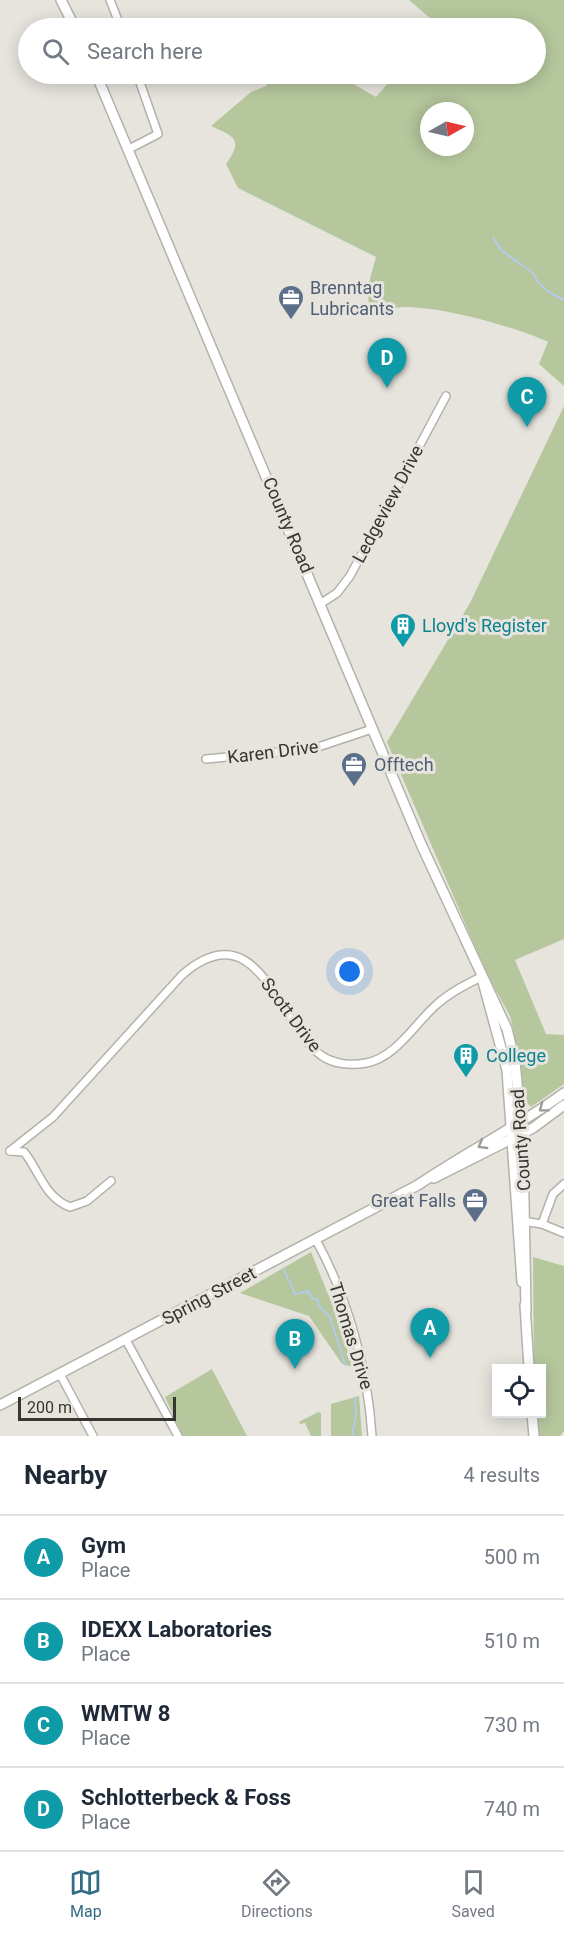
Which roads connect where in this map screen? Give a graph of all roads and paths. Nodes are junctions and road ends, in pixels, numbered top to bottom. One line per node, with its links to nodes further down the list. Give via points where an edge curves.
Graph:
1 (61, 0): 3 (main road)
2 (110, 0): 4 (street)
3 (70, 18)
4 (118, 18)
5 (100, 84): 7 (main road, County Road)
6 (140, 84): 7 (street, via 158,134)
7 (129, 149): 9 (main road, County Road)
8 (446, 396): 9 (street, Ledgeview Drive, via 350,576 337,593)
9 (320, 604): 10 (main road, County Road)
10 (372, 729): 11 (street, Karen Drive, via 312,749); 12 (main road, County Road)
11 (206, 759)
12 (482, 977): 15 (main road, County Road, via 507,1029); 16 (main road, County Road, via 507,1070); 19 (street, Scott Drive, via 435,1005 384,1056 348,1065 332,1061 310,1045 257,969 225,956 195,964 52,1117 10,1151 24,1152 41,1183 70,1207 87,1201)
13 (564, 1093): 15 (main road, Spring Street, one-way to 15)
14 (564, 1105): 17 (main road, Spring Street)
15 (522, 1123): 16 (main road, Spring Street); 17 (main road, County Road)
16 (512, 1128): 18 (main road, County Road); 21 (main road, Spring Street, one-way to 21)
17 (522, 1134): 18 (main road, Spring Street); 22 (main road, County Road)
18 (513, 1139): 21 (main road, Spring Street); 22 (main road, County Road)
19 (111, 1181)
20 (564, 1184): 23 (street, via 553,1194)
21 (418, 1185): 25 (main road, Spring Street)
22 (521, 1221): 23 (street); 27 (main road, County Road)
23 (542, 1224): 24 (street)
24 (564, 1233)
25 (316, 1240): 26 (main road, Spring Street); 33 (street, Thomas Drive, via 335,1282 361,1364 368,1389)
26 (126, 1340): 28 (main road, Spring Street); 32 (street)
27 (530, 1364)
28 (60, 1374): 29 (main road, Spring Street); 31 (street)
29 (0, 1405)
30 (532, 1418): 34 (main road)
31 (93, 1436)
32 (178, 1436)
33 (372, 1436)
34 (534, 1436)

